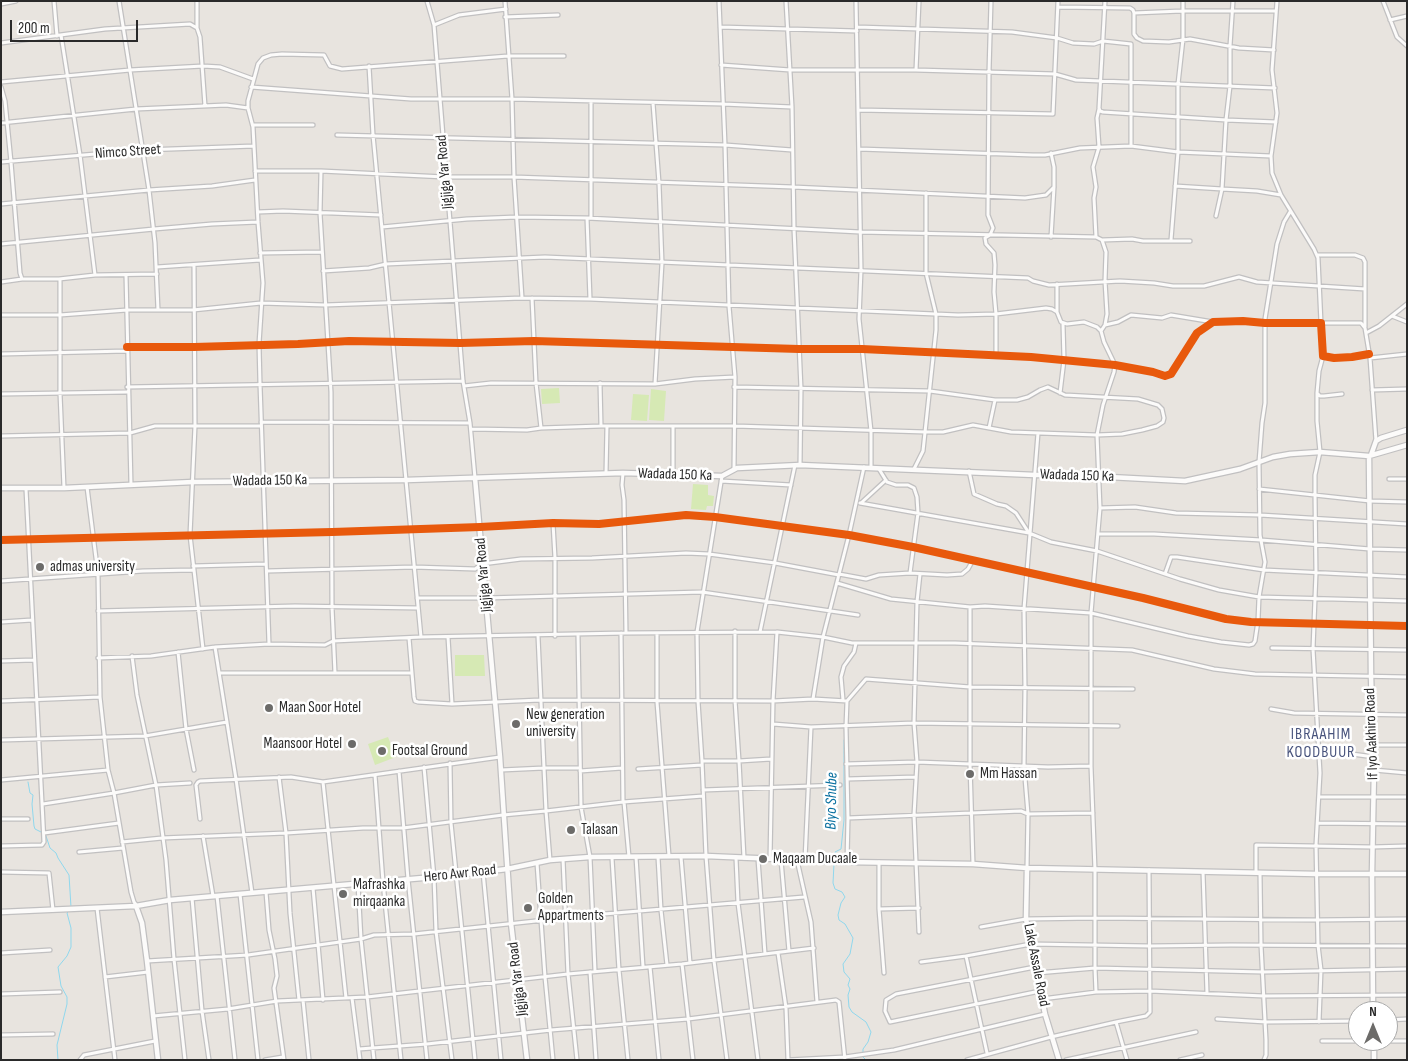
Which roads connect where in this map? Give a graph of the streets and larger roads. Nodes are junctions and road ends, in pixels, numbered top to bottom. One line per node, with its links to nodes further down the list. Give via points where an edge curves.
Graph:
1 (16, 1): 18 (street)
2 (54, 1): 38 (street)
3 (119, 1): 32 (street)
4 (197, 1): 33 (street)
5 (427, 1): 30 (street, Jigjiga Yar Road)
6 (504, 1): 21 (street)
7 (719, 1): 31 (street)
8 (786, 1): 34 (street)
9 (856, 1): 35 (street)
10 (919, 1): 36 (street)
11 (991, 1): 37 (street)
12 (1058, 1): 19 (street)
13 (1105, 1): 20 (street)
14 (1182, 1): 22 (street)
15 (1233, 1): 23 (street)
16 (1277, 1): 24 (street)
17 (1383, 1): 29 (street)
18 (1, 4)
19 (1058, 7): 20 (street); 39 (street)
20 (1104, 8): 25 (street, via 1130,8); 42 (street)
21 (506, 9): 28 (street); 30 (street, via 459,15)
22 (1182, 11): 23 (street); 25 (street); 40 (street)
23 (1232, 11): 24 (street); 43 (street)
24 (1276, 11): 45 (street)
25 (1134, 13): 40 (street, via 1134,34 1142,41)
26 (558, 15): 28 (street)
27 (1407, 16): 29 (street)
28 (505, 17): 46 (street)
29 (1390, 20): 44 (street, via 1397,37)
30 (434, 25): 48 (street, Jigjiga Yar Road)
31 (720, 27): 34 (street); 49 (street)
32 (123, 28): 33 (street, via 186,24); 38 (street); 53 (street)
33 (197, 28): 50 (street)
34 (787, 28): 35 (street); 54 (street)
35 (857, 29): 36 (street); 52 (street)
36 (917, 29): 37 (street); 55 (street)
37 (990, 31): 39 (street); 56 (street)
38 (59, 36): 41 (street); 58 (street)
39 (1056, 38): 42 (street, via 1074,43); 57 (street)
40 (1183, 38): 43 (street); 63 (street)
41 (1, 42)
42 (1102, 42): 60 (street); 62 (street, via 1132,44)
43 (1230, 46): 45 (street); 64 (street)
44 (1407, 46)
45 (1274, 50): 67 (street, via 1272,70)
46 (508, 56): 47 (street); 48 (street); 69 (street)
47 (564, 56)
48 (436, 62): 51 (street); 70 (street, Jigjiga Yar Road)
49 (721, 65): 54 (street); 73 (street)
50 (203, 66): 53 (street); 59 (street); 74 (street)
51 (370, 66): 59 (street, via 342,69 330,66 324,55 271,55 258,64); 68 (street)
52 (858, 69): 54 (street); 55 (street); 79 (street)
53 (130, 70): 58 (street); 78 (street)
54 (790, 70): 75 (street)
55 (916, 70): 56 (street)
56 (989, 72): 57 (street); 80 (street)
57 (1055, 74): 60 (street, via 1076,80); 80 (street, via 1053,114)
58 (66, 76): 61 (street); 82 (street)
59 (253, 79): 66 (street)
60 (1100, 81): 62 (street); 77 (street)
61 (1, 82)
62 (1131, 82): 63 (street); 81 (street)
63 (1178, 84): 64 (street); 83 (street)
64 (1230, 86): 67 (street); 84 (street)
65 (1, 87): 86 (street, via 5,102)
66 (251, 87): 68 (street); 76 (street)
67 (1275, 88): 85 (street)
68 (371, 97): 70 (street); 90 (street)
69 (512, 98): 70 (street); 71 (street); 92 (street)
70 (440, 100): 91 (street, Jigjiga Yar Road)
71 (591, 101): 72 (street); 93 (street)
72 (654, 103): 73 (street); 94 (street)
73 (723, 104): 75 (street); 95 (street)
74 (205, 106): 76 (street); 78 (street)
75 (792, 107): 101 (street)
76 (248, 108): 87 (street)
77 (1099, 108): 81 (street, via 1103,112); 98 (street)
78 (136, 109): 82 (street); 100 (street)
79 (859, 110): 80 (street); 99 (street)
80 (989, 113): 103 (street)
81 (1131, 114): 83 (street); 97 (street)
82 (73, 116): 86 (street); 106 (street)
83 (1177, 116): 84 (street); 102 (street)
84 (1226, 120): 85 (street); 105 (street)
85 (1276, 122): 107 (street)
86 (4, 123): 109 (street)
87 (253, 125): 88 (street); 96 (street)
88 (314, 125)
89 (337, 135): 90 (street)
90 (373, 135): 91 (street); 112 (street)
91 (443, 137): 92 (street); 113 (street, Jigjiga Yar Road)
92 (513, 139): 93 (street); 114 (street)
93 (591, 142): 94 (street); 116 (street)
94 (656, 144): 95 (street); 117 (street)
95 (725, 145): 101 (street); 118 (street)
96 (254, 146): 100 (street, Nimco Street); 110 (street)
97 (1130, 146): 98 (street); 102 (street)
98 (1099, 147): 104 (street); 150 (street, via 1093,167)
99 (859, 148): 103 (street); 124 (street)
100 (143, 150): 106 (street, Nimco Street); 123 (street)
101 (792, 150): 120 (street)
102 (1178, 152): 105 (street); 119 (street)
103 (988, 153): 104 (street); 127 (street)
104 (1051, 153): 121 (street)
105 (1225, 154): 107 (street); 122 (street)
106 (80, 156): 109 (street, Nimco Street); 128 (street)
107 (1271, 156): 126 (street, via 1272,172)
108 (1, 162): 109 (street, Nimco Street)
109 (11, 162): 129 (street)
110 (255, 171): 111 (street); 115 (street)
111 (321, 171): 112 (street); 133 (street)
112 (378, 175): 113 (street); 134 (street)
113 (445, 177): 114 (street); 139 (street, Jigjiga Yar Road)
114 (514, 178): 116 (street); 136 (street)
115 (255, 180): 123 (street); 131 (street)
116 (590, 180): 117 (street); 137 (street)
117 (660, 183): 118 (street); 140 (street)
118 (726, 186): 120 (street); 141 (street)
119 (1175, 186): 122 (street); 152 (street)
120 (794, 187): 124 (street); 144 (street)
121 (1054, 187): 127 (street, via 1039,197); 149 (street)
122 (1222, 188): 126 (street); 135 (street)
123 (149, 190): 128 (street); 143 (street)
124 (860, 190): 125 (street); 145 (street)
125 (926, 193): 127 (street); 146 (street)
126 (1281, 194): 132 (street)
127 (988, 195): 148 (street, via 988,215 993,228)
128 (84, 196): 129 (street); 147 (street)
129 (15, 203): 130 (street); 154 (street)
130 (1, 204)
131 (258, 212): 133 (street); 138 (street)
132 (1290, 212): 158 (street); 180 (street, via 1277,244)
133 (320, 213): 134 (street); 156 (street)
134 (381, 215): 142 (street)
135 (1216, 216)
136 (517, 217): 137 (street); 139 (street); 159 (street)
137 (589, 218): 140 (street); 160 (street)
138 (258, 222): 143 (street); 157 (street)
139 (449, 222): 142 (street); 162 (street, Jigjiga Yar Road)
140 (660, 222): 141 (street); 163 (street)
141 (726, 226): 144 (street); 166 (street)
142 (382, 227): 164 (street)
143 (154, 228): 147 (street); 167 (street)
144 (794, 230): 145 (street); 168 (street)
145 (860, 232): 146 (street); 169 (street)
146 (926, 234): 148 (street); 171 (street)
147 (90, 235): 154 (street); 173 (street)
148 (990, 235): 149 (street); 175 (street, via 985,238 994,252)
149 (1051, 237): 150 (street)
150 (1096, 237): 151 (street)
151 (1102, 240): 152 (street); 178 (street, via 1106,252)
152 (1171, 240): 153 (street)
153 (1190, 241)
154 (18, 242): 155 (street); 177 (street)
155 (1, 244)
156 (322, 252): 157 (street); 170 (street)
157 (260, 253): 161 (street)
158 (1317, 255): 182 (street); 183 (street, via 1362,256)
159 (520, 258): 160 (street); 162 (street); 184 (street)
160 (590, 259): 163 (street); 186 (street)
161 (260, 260): 165 (street); 189 (street)
162 (453, 260): 164 (street); 187 (street, Jigjiga Yar Road)
163 (662, 263): 166 (street); 190 (street)
164 (386, 264): 170 (street); 188 (street)
165 (194, 265): 167 (street); 197 (street)
166 (727, 265): 168 (street); 193 (street)
167 (157, 267): 172 (street)
168 (796, 269): 169 (street); 194 (street)
169 (861, 270): 171 (street); 198 (street)
170 (323, 271): 192 (street)
171 (926, 273): 175 (street); 200 (street)
172 (157, 274): 174 (street); 196 (street)
173 (95, 275): 174 (street); 176 (street)
174 (126, 275): 195 (street)
175 (995, 276): 181 (street); 201 (street)
176 (59, 278): 177 (street); 203 (street)
177 (22, 279): 179 (street)
178 (1104, 281): 180 (street, via 1204,286 1239,277); 181 (street); 210 (street, via 1107,314)
179 (1, 282)
180 (1272, 283): 182 (street); 207 (street)
181 (1058, 284): 199 (street)
182 (1320, 287): 183 (street); 208 (street)
183 (1365, 289): 211 (street)
184 (522, 298): 185 (street); 187 (street)
185 (532, 298): 186 (street); 215 (street)
186 (590, 299): 190 (street)
187 (456, 300): 188 (street); 217 (street, Jigjiga Yar Road)
188 (389, 302): 192 (street); 214 (street)
189 (261, 303): 192 (street); 197 (street); 218 (street)
190 (660, 303): 193 (street); 219 (street)
191 (1407, 304): 204 (street)
192 (325, 305): 216 (street)
193 (729, 306): 194 (street); 221 (street)
194 (798, 308): 198 (street); 223 (street)
195 (127, 310): 196 (street); 203 (street); 222 (street)
196 (158, 310): 197 (street)
197 (194, 310): 220 (street)
198 (860, 310): 200 (street); 224 (street)
199 (1057, 312): 201 (street, via 1046,308); 209 (street)
200 (936, 314): 201 (street); 226 (street)
201 (996, 314): 229 (street)
202 (1, 315): 203 (street)
203 (60, 315): 225 (street)
204 (1392, 316): 206 (street); 213 (street)
205 (1213, 322): 207 (street); 210 (street, via 1171,315 1162,318 1131,316); 233 (street, via 1197,333 1171,374 1165,376)
206 (1407, 322)
207 (1265, 323): 208 (street); 283 (street, via 1265,403)
208 (1321, 323): 211 (street, via 1361,323); 230 (street)
209 (1063, 324): 212 (street, via 1084,322); 232 (street)
210 (1104, 325): 212 (street)
211 (1365, 328): 213 (street)
212 (1101, 331): 233 (street)
213 (1366, 333): 231 (street)
214 (393, 341): 216 (street); 217 (street); 237 (street)
215 (534, 341): 217 (street); 219 (street); 238 (street)
216 (328, 342): 218 (street); 236 (street)
217 (460, 343): 235 (street, Jigjiga Yar Road)
218 (259, 344): 220 (street); 240 (street)
219 (657, 344): 221 (street); 241 (street)
220 (194, 347): 222 (street); 242 (street)
221 (732, 347): 223 (street); 234 (street)
222 (127, 349): 225 (street); 245 (street)
223 (799, 349): 224 (street); 246 (street)
224 (862, 349): 226 (street); 248 (street)
225 (60, 352): 227 (street); 251 (street)
226 (933, 353): 229 (street); 250 (street)
227 (1, 354)
228 (1407, 354): 231 (street)
229 (996, 356): 232 (street)
230 (1323, 356): 231 (street); 253 (street)
231 (1369, 356): 249 (street)
232 (1064, 360): 233 (street); 252 (street)
233 (1115, 365): 256 (street)
234 (735, 377): 241 (street); 244 (street)
235 (463, 381): 237 (street); 243 (street, Jigjiga Yar Road)
236 (330, 383): 237 (street); 240 (street); 258 (street)
237 (396, 383): 259 (street)
238 (536, 383): 239 (street); 243 (street); 268 (street)
239 (600, 383): 241 (street); 263 (street)
240 (260, 384): 242 (street); 261 (street)
241 (655, 384)
242 (194, 386): 245 (street); 262 (street)
243 (464, 386): 260 (street, Jigjiga Yar Road)
244 (734, 387): 246 (street); 266 (street)
245 (127, 389): 251 (street); 274 (street)
246 (800, 389): 248 (street); 267 (street)
247 (1407, 389): 249 (street)
248 (866, 390): 250 (street); 272 (street)
249 (1372, 390): 279 (street)
250 (930, 391): 257 (street); 273 (street)
251 (60, 393): 254 (street); 276 (street)
252 (1060, 393): 256 (street); 257 (street, via 1048,388 1023,399)
253 (1317, 393): 255 (street, via 1320,396); 281 (street)
254 (1, 394)
255 (1342, 394)
256 (1106, 397): 278 (street); 278 (street, via 1138,399 1158,406 1164,418 1157,426)
257 (995, 400): 269 (street)
258 (331, 422): 259 (street); 261 (street); 300 (street)
259 (402, 423): 260 (street); 301 (street)
260 (470, 423): 270 (street, Jigjiga Yar Road)
261 (261, 424): 262 (street); 304 (street)
262 (195, 426): 274 (street, via 155,426); 303 (street)
263 (601, 426): 264 (street); 268 (street)
264 (607, 426): 265 (street); 292 (street)
265 (673, 426): 266 (street); 293 (street)
266 (735, 426): 267 (street); 288 (street)
267 (800, 427): 272 (street); 284 (street)
268 (541, 428): 270 (street)
269 (990, 428): 273 (street, via 973,425 943,432); 275 (street)
270 (470, 429): 296 (street, Jigjiga Yar Road)
271 (1407, 430): 279 (street)
272 (871, 431): 273 (street); 286 (street)
273 (925, 432): 289 (street, via 923,451)
274 (130, 433): 276 (street); 305 (street)
275 (1038, 433): 278 (street); 294 (street)
276 (62, 435): 277 (street); 309 (street)
277 (1, 436)
278 (1097, 436): 295 (street)
279 (1376, 441): 282 (street)
280 (1407, 445): 282 (street, Wadada 150 Ka)
281 (1320, 452): 282 (street, Wadada 150 Ka); 283 (street, Wadada 150 Ka, via 1290,454); 312 (street)
282 (1370, 455): 313 (street, If Iyo Aakhiro Road)
283 (1259, 462): 295 (street, Wadada 150 Ka, via 1185,481); 311 (street)
284 (798, 465): 285 (street, Wadada 150 Ka); 288 (street, Wadada 150 Ka); 306 (street)
285 (864, 467): 286 (street, Wadada 150 Ka); 316 (street)
286 (871, 467): 287 (street, Wadada 150 Ka)
287 (878, 467): 289 (street, Wadada 150 Ka); 302 (street)
288 (734, 468): 297 (street, Wadada 150 Ka)
289 (914, 469): 290 (street, Wadada 150 Ka)
290 (969, 471): 294 (street, Wadada 150 Ka); 331 (street, via 974,494 1016,513)
291 (623, 473): 292 (street, Wadada 150 Ka); 293 (street, Wadada 150 Ka); 322 (street)
292 (606, 474): 296 (street, Wadada 150 Ka)
293 (673, 475): 297 (street, Wadada 150 Ka)
294 (1035, 475): 295 (street, Wadada 150 Ka); 331 (street)
295 (1098, 476): 317 (street)
296 (475, 478): 301 (street, Wadada 150 Ka); 327 (street, Jigjiga Yar Road)
297 (721, 479): 306 (street); 320 (street)
298 (1389, 479): 299 (street)
299 (1407, 479)
300 (331, 480): 301 (street, Wadada 150 Ka); 304 (street, Wadada 150 Ka); 329 (street)
301 (406, 480): 328 (street)
302 (886, 480): 315 (street); 318 (street, via 914,488)
303 (193, 482): 304 (street, Wadada 150 Ka); 305 (street, Wadada 150 Ka); 333 (street)
304 (263, 482): 330 (street)
305 (131, 485): 307 (street, Wadada 150 Ka)
306 (791, 485): 326 (street)
307 (87, 487): 309 (street, Wadada 150 Ka); 335 (street)
308 (1, 488): 310 (street, Wadada 150 Ka)
309 (64, 488): 310 (street, Wadada 150 Ka)
310 (26, 489): 336 (street)
311 (1259, 489): 312 (street); 319 (street)
312 (1315, 494): 313 (street); 321 (street)
313 (1370, 501): 314 (street); 323 (street, If Iyo Aakhiro Road)
314 (1407, 502)
315 (860, 504): 316 (street); 318 (street)
316 (856, 506): 334 (street)
317 (1100, 508): 319 (street, via 1135,507 1176,513); 332 (street)
318 (918, 514): 331 (street); 340 (street)
319 (1260, 515): 321 (street); 338 (street)
320 (716, 517): 322 (street); 326 (street); 344 (street)
321 (1315, 518): 323 (street); 339 (street)
322 (624, 521): 324 (street); 345 (street)
323 (1370, 522): 325 (street); 341 (street, If Iyo Aakhiro Road)
324 (553, 523): 327 (street); 346 (street)
325 (1407, 524)
326 (783, 525): 334 (street); 350 (street)
327 (480, 528): 328 (street); 349 (street, Jigjiga Yar Road)
328 (410, 529): 329 (street); 351 (street)
329 (332, 532): 330 (street); 353 (street)
330 (265, 533): 333 (street); 348 (street)
331 (1029, 533): 343 (street, via 1051,542); 357 (street)
332 (1098, 534): 338 (street); 343 (street)
333 (190, 535): 335 (street); 352 (street)
334 (849, 535): 340 (street); 360 (street)
335 (92, 537): 336 (street); 359 (street)
336 (27, 539): 337 (street); 365 (street)
337 (1, 540)
338 (1261, 540): 339 (street); 354 (street)
339 (1316, 545): 341 (street); 358 (street)
340 (913, 547): 347 (street); 356 (street)
341 (1370, 549): 342 (street); 363 (street, If Iyo Aakhiro Road)
342 (1407, 550)
343 (1097, 551): 362 (street); 368 (street)
344 (709, 554): 345 (street); 350 (street); 369 (street)
345 (624, 557): 346 (street); 370 (street)
346 (555, 558): 349 (street); 371 (street)
347 (973, 560): 357 (street); 361 (street, via 962,574)
348 (266, 564): 352 (street); 355 (street)
349 (482, 564): 351 (street, via 475,569); 374 (street, Jigjiga Yar Road)
350 (775, 564): 360 (street); 377 (street)
351 (414, 567): 353 (street); 373 (street)
352 (194, 568): 359 (street); 385 (street)
353 (332, 570): 355 (street); 380 (street)
354 (1264, 570): 358 (street); 362 (street, via 1177,556 1171,557); 372 (street)
355 (266, 571): 381 (street)
356 (910, 573): 360 (street, via 866,579); 361 (street)
357 (1026, 573): 368 (street); 384 (street)
358 (1316, 573): 363 (street); 375 (street)
359 (98, 574): 365 (street); 386 (street)
360 (839, 574): 367 (street)
361 (920, 574): 379 (street)
362 (1165, 574): 372 (street, via 1219,590)
363 (1371, 576): 364 (street); 376 (street, If Iyo Aakhiro Road)
364 (1407, 577)
365 (29, 580): 366 (street); 390 (street)
366 (1, 581)
367 (837, 583): 379 (street, via 891,599); 387 (street)
368 (1093, 587): 388 (street); 392 (street, via 1210,616)
369 (702, 592): 370 (street); 377 (street); 397 (street)
370 (624, 594): 371 (street); 402 (street)
371 (554, 596): 374 (street); 406 (street)
372 (1259, 597): 375 (street); 392 (street)
373 (417, 598): 374 (street); 383 (street)
374 (486, 598): 404 (street, Jigjiga Yar Road)
375 (1316, 598): 376 (street); 393 (street)
376 (1371, 599): 378 (street); 394 (street, If Iyo Aakhiro Road)
377 (766, 601): 387 (street); 399 (street)
378 (1407, 601)
379 (917, 602): 382 (street); 414 (street)
380 (332, 606): 381 (street); 383 (street); 411 (street)
381 (268, 607): 385 (street); 413 (street)
382 (970, 607): 384 (street); 415 (street)
383 (418, 608): 407 (street)
384 (1024, 608): 388 (street); 416 (street)
385 (198, 609): 386 (street); 419 (street)
386 (98, 611): 426 (street)
387 (830, 612): 389 (street); 409 (street)
388 (1092, 613): 392 (street, via 1188,636 1250,645 1255,641); 420 (street)
389 (858, 616)
390 (32, 620): 391 (street); 427 (street)
391 (1, 622)
392 (1258, 622): 393 (street)
393 (1314, 624): 394 (street); 421 (street)
394 (1371, 624): 395 (street); 422 (street, If Iyo Aakhiro Road)
395 (1407, 626)
396 (658, 632): 397 (street); 402 (street); 452 (street)
397 (697, 632): 398 (street); 448 (street)
398 (736, 632): 399 (street); 445 (street)
399 (760, 632): 400 (street)
400 (777, 632): 409 (street); 449 (street)
401 (620, 633): 402 (street); 403 (street); 447 (street)
402 (626, 633)
403 (578, 635): 406 (street); 444 (street)
404 (489, 636): 405 (street); 408 (street); 451 (street, Jigjiga Yar Road)
405 (538, 636): 406 (street); 443 (street)
406 (555, 636)
407 (421, 637): 408 (street); 410 (street)
408 (448, 637): 453 (street)
409 (823, 637): 412 (street); 441 (street)
410 (409, 638): 411 (street); 431 (street)
411 (333, 641): 413 (street, via 313,646); 430 (street)
412 (856, 643): 414 (street); 450 (street, via 841,677)
413 (269, 644): 417 (street)
414 (916, 644): 415 (street); 435 (street)
415 (969, 644): 416 (street); 436 (street)
416 (1024, 645): 420 (street); 437 (street)
417 (215, 647): 419 (street); 429 (street)
418 (1272, 648): 421 (street)
419 (204, 649): 424 (street)
420 (1092, 649): 432 (street, via 1132,650 1214,669 1255,674); 438 (street)
421 (1313, 649): 422 (street); 432 (street)
422 (1371, 649): 423 (street); 433 (street, If Iyo Aakhiro Road)
423 (1407, 650)
424 (178, 652): 425 (street); 467 (street)
425 (132, 656): 426 (street); 468 (street)
426 (98, 658): 440 (street)
427 (34, 660): 428 (street); 442 (street)
428 (1, 661)
429 (219, 673): 430 (street); 458 (street)
430 (335, 673): 431 (street)
431 (412, 673): 453 (street, via 415,701)
432 (1315, 674): 433 (street); 455 (street)
433 (1370, 676): 434 (street); 456 (street, If Iyo Aakhiro Road)
434 (1407, 677)
435 (915, 682): 436 (street); 450 (street, via 866,679); 459 (street)
436 (970, 687): 437 (street); 461 (street)
437 (1026, 688): 438 (street); 462 (street)
438 (1092, 688): 439 (street); 466 (street)
439 (1133, 689)
440 (100, 697): 442 (street); 469 (street)
441 (813, 699): 449 (street); 450 (street)
442 (37, 700): 446 (street); 470 (street)
443 (540, 700): 444 (street); 451 (street); 488 (street)
444 (578, 700): 447 (street); 494 (street)
445 (735, 700): 448 (street); 449 (street); 478 (street)
446 (1, 701)
447 (621, 701): 452 (street); 489 (street)
448 (698, 701): 452 (street); 481 (street)
449 (773, 701): 460 (street)
450 (845, 701): 465 (street)
451 (495, 702): 453 (street); 475 (street, Jigjiga Yar Road)
452 (657, 702): 487 (street)
453 (452, 704)
454 (1271, 709): 455 (street)
455 (1317, 713): 456 (street); 474 (street)
456 (1371, 714): 457 (street); 472 (street, If Iyo Aakhiro Road)
457 (1407, 715)
458 (227, 722): 467 (street); 502 (street)
459 (914, 723): 461 (street); 465 (street); 479 (street)
460 (773, 724): 464 (street); 477 (street)
461 (970, 725): 462 (street); 483 (street)
462 (1026, 726): 466 (street); 484 (street)
463 (1118, 726): 466 (street)
464 (811, 727): 465 (street); 509 (street)
465 (846, 727): 482 (street)
466 (1091, 727): 485 (street)
467 (186, 729): 468 (street); 492 (street)
468 (145, 736): 469 (street); 507 (street)
469 (104, 737): 470 (street); 491 (street)
470 (39, 739): 471 (street); 499 (street)
471 (1, 740)
472 (1373, 745): 473 (street); 476 (street, If Iyo Aakhiro Road)
473 (1407, 745)
474 (1319, 747): 476 (street); 515 (street)
475 (500, 756): 480 (street); 493 (street, Jigjiga Yar Road)
476 (1374, 757): 495 (street, If Iyo Aakhiro Road)
477 (771, 759): 478 (street); 510 (street)
478 (739, 761): 481 (street); 511 (street)
479 (917, 762): 482 (street); 483 (street); 501 (street)
480 (450, 763): 486 (street); 532 (street)
481 (702, 763): 487 (street); 512 (street)
482 (846, 764): 503 (street)
483 (970, 764): 484 (street); 524 (street)
484 (1024, 766): 485 (street); 525 (street)
485 (1091, 766): 523 (street)
486 (424, 767): 496 (street); 537 (street)
487 (663, 767): 490 (street); 518 (street)
488 (544, 768): 493 (street); 494 (street); 522 (street)
489 (622, 768): 494 (street); 519 (street)
490 (638, 768)
491 (108, 770): 499 (street); 513 (street)
492 (194, 770)
493 (500, 770): 526 (street, Jigjiga Yar Road)
494 (580, 770): 521 (street)
495 (1374, 770): 497 (street); 516 (street, If Iyo Aakhiro Road)
496 (399, 771): 498 (street); 539 (street)
497 (1407, 773)
498 (376, 775): 505 (street); 538 (street)
499 (41, 777): 504 (street); 520 (street)
500 (279, 777): 502 (street); 505 (street); 542 (street)
501 (916, 777): 503 (street); 527 (street)
502 (236, 779): 531 (street, via 198,782); 543 (street)
503 (847, 779): 528 (street)
504 (1, 780)
505 (322, 782): 540 (street)
506 (190, 783): 507 (street)
507 (156, 785): 513 (street); 545 (street)
508 (840, 785): 509 (street)
509 (808, 787): 510 (street); 569 (street)
510 (771, 788): 511 (street); 565 (street)
511 (741, 789): 512 (street); 563 (street)
512 (703, 790): 514 (street)
513 (114, 793): 520 (street); 535 (street)
514 (703, 796): 518 (street); 554 (street)
515 (1320, 797): 516 (street); 533 (street)
516 (1374, 797): 517 (street); 534 (street, If Iyo Aakhiro Road)
517 (1407, 797)
518 (664, 798): 519 (street); 553 (street)
519 (624, 802): 521 (street); 556 (street)
520 (43, 804): 541 (street)
521 (581, 808): 522 (street); 555 (street)
522 (546, 812): 526 (street); 566 (street)
523 (1094, 813): 525 (street); 577 (street)
524 (972, 814): 525 (street, via 1021,811); 527 (street); 574 (street)
525 (1028, 814): 575 (street)
526 (503, 815): 532 (street); 576 (street, Jigjiga Yar Road)
527 (914, 815): 528 (street); 573 (street)
528 (848, 818): 570 (street)
529 (1, 819): 530 (street)
530 (28, 819)
531 (200, 819)
532 (451, 823): 537 (street); 586 (street)
533 (1318, 823): 534 (street); 547 (street)
534 (1373, 823): 536 (street); 550 (street, If Iyo Aakhiro Road)
535 (119, 824): 541 (street); 546 (street)
536 (1407, 824)
537 (428, 826): 539 (street); 587 (street)
538 (378, 828): 539 (street); 540 (street); 589 (street)
539 (403, 828): 588 (street)
540 (327, 831): 542 (street); 591 (street)
541 (44, 833): 548 (street, via 43,845)
542 (286, 833): 543 (street); 593 (street)
543 (244, 835): 544 (street); 595 (street)
544 (203, 836): 545 (street); 597 (street)
545 (162, 838): 546 (street); 601 (street)
546 (122, 842): 551 (street)
547 (1316, 845): 550 (street); 582 (street, via 1256,845); 583 (street)
548 (1, 846)
549 (1407, 846): 550 (street)
550 (1372, 847): 584 (street, If Iyo Aakhiro Road)
551 (123, 848): 552 (street); 605 (street, via 132,897)
552 (79, 852)
553 (670, 856): 558 (street, Hero Awr Road); 559 (street, Hero Awr Road)
554 (706, 856): 559 (street, Hero Awr Road); 562 (street, Hero Awr Road); 604 (street)
555 (590, 857): 560 (street, Hero Awr Road); 561 (street, Hero Awr Road); 615 (street)
556 (630, 857): 557 (street, Hero Awr Road); 561 (street, Hero Awr Road)
557 (636, 857): 558 (street, Hero Awr Road); 613 (street)
558 (658, 857): 611 (street)
559 (681, 857): 606 (street)
560 (563, 858): 566 (street, Hero Awr Road); 616 (street)
561 (612, 858): 614 (street)
562 (736, 858): 563 (street, Hero Awr Road); 603 (street)
563 (744, 859): 564 (street, Hero Awr Road)
564 (758, 859): 565 (street, Hero Awr Road); 602 (street)
565 (770, 859): 567 (street, Hero Awr Road)
566 (550, 860): 572 (street, Hero Awr Road)
567 (781, 860): 568 (street, Hero Awr Road); 600 (street)
568 (798, 860): 569 (street, Hero Awr Road); 598 (street)
569 (804, 860): 570 (street, Hero Awr Road)
570 (847, 862): 571 (street, Hero Awr Road)
571 (879, 862): 573 (street, Hero Awr Road); 609 (street)
572 (537, 863): 576 (street, Hero Awr Road); 625 (street)
573 (916, 863): 574 (street, Hero Awr Road); 608 (street)
574 (973, 864): 575 (street, Hero Awr Road)
575 (1027, 868): 577 (street, Hero Awr Road); 619 (street, Lake Assale Road)
576 (506, 869): 580 (street, Hero Awr Road); 626 (street, Jigjiga Yar Road)
577 (1095, 870): 578 (street, Hero Awr Road); 617 (street)
578 (1149, 870): 581 (street, Hero Awr Road); 620 (street)
579 (1, 872): 610 (street, via 48,872)
580 (483, 872): 586 (street, Hero Awr Road); 627 (street)
581 (1203, 872): 582 (street, Hero Awr Road); 621 (street)
582 (1258, 873): 583 (street, Hero Awr Road); 622 (street)
583 (1317, 874): 584 (street, Hero Awr Road); 623 (street)
584 (1372, 874): 585 (street, Hero Awr Road); 624 (street, If Iyo Aakhiro Road)
585 (1407, 874)
586 (457, 875): 587 (street, Hero Awr Road); 629 (street)
587 (434, 877): 588 (street, Hero Awr Road); 630 (street)
588 (408, 879): 589 (street, Hero Awr Road); 632 (street)
589 (383, 882): 590 (street, Hero Awr Road); 633 (street)
590 (358, 884): 591 (street, Hero Awr Road); 634 (street)
591 (334, 885): 592 (street, Hero Awr Road); 635 (street)
592 (313, 887): 593 (street, Hero Awr Road); 636 (street)
593 (290, 889): 594 (street, Hero Awr Road); 645 (street)
594 (266, 892): 595 (street, Hero Awr Road); 648 (street)
595 (252, 893): 596 (street, Hero Awr Road)
596 (240, 894): 597 (street, Hero Awr Road); 653 (street)
597 (215, 896): 599 (street, Hero Awr Road); 654 (street)
598 (804, 897): 600 (street); 646 (street)
599 (192, 898): 601 (street, Hero Awr Road); 657 (street)
600 (784, 899): 602 (street); 649 (street)
601 (170, 900): 605 (street, Hero Awr Road); 658 (street)
602 (760, 901): 603 (street); 652 (street)
603 (738, 903): 604 (street); 656 (street)
604 (709, 905): 606 (street); 660 (street)
605 (137, 906): 607 (street, Hero Awr Road); 659 (street)
606 (686, 907): 611 (street); 662 (street)
607 (98, 908): 610 (street, Hero Awr Road); 682 (street)
608 (919, 908): 609 (street); 631 (street)
609 (880, 909): 679 (street)
610 (53, 910): 612 (street, Hero Awr Road)
611 (661, 910): 613 (street); 664 (street)
612 (1, 912)
613 (640, 912): 614 (street); 666 (street)
614 (616, 914): 615 (street); 670 (street)
615 (592, 915): 616 (street); 675 (street)
616 (565, 918): 625 (street); 680 (street)
617 (1095, 918): 619 (street); 620 (street); 638 (street)
618 (1407, 918): 624 (street)
619 (1026, 919): 628 (street); 637 (street, Lake Assale Road)
620 (1150, 919): 621 (street); 642 (street)
621 (1204, 919): 622 (street); 639 (street)
622 (1260, 920): 623 (street); 640 (street)
623 (1317, 920): 624 (street); 641 (street)
624 (1373, 920): 643 (street, If Iyo Aakhiro Road)
625 (540, 921): 626 (street); 681 (street)
626 (511, 924): 627 (street); 683 (street, Jigjiga Yar Road)
627 (489, 925): 629 (street); 685 (street)
628 (981, 927)
629 (461, 929): 630 (street); 686 (street)
630 (436, 930): 632 (street); 687 (street)
631 (919, 932)
632 (414, 934): 633 (street); 688 (street)
633 (389, 935): 634 (street); 695 (street)
634 (361, 939): 635 (street); 700 (street)
635 (339, 942): 636 (street); 701 (street)
636 (318, 944): 645 (street); 705 (street)
637 (1031, 944): 638 (street); 655 (street); 671 (street, Lake Assale Road)
638 (1094, 944): 642 (street); 667 (street)
639 (1206, 945): 640 (street); 642 (street); 673 (street)
640 (1261, 945): 641 (street); 678 (street)
641 (1318, 945): 643 (street); 674 (street)
642 (1150, 946): 672 (street)
643 (1373, 946): 644 (street); 668 (street, If Iyo Aakhiro Road)
644 (1407, 946)
645 (294, 947): 648 (street); 704 (street)
646 (814, 948): 649 (street); 708 (street)
647 (50, 950): 650 (street)
648 (273, 951): 653 (street); 707 (street)
649 (789, 951): 651 (street)
650 (1, 953)
651 (778, 953): 652 (street); 711 (street)
652 (766, 954): 656 (street)
653 (248, 955): 654 (street); 709 (street)
654 (223, 956): 657 (street); 712 (street)
655 (966, 956): 661 (street); 684 (street)
656 (744, 957): 660 (street); 714 (street)
657 (198, 958): 658 (street); 713 (street)
658 (174, 959): 659 (street); 715 (street)
659 (147, 961): 676 (street)
660 (714, 961): 662 (street); 717 (street)
661 (921, 962)
662 (690, 963): 663 (street)
663 (682, 964): 664 (street); 719 (street)
664 (667, 965): 665 (street)
665 (650, 967): 666 (street); 721 (street)
666 (643, 968): 670 (street)
667 (1095, 968): 671 (street); 672 (street); 692 (street)
668 (1373, 969): 669 (street); 674 (street); 699 (street, If Iyo Aakhiro Road)
669 (1407, 969)
670 (619, 970): 675 (street); 726 (street)
671 (1036, 970): 684 (street); 689 (street, Lake Assale Road)
672 (1150, 970): 673 (street); 690 (street)
673 (1206, 970): 678 (street); 693 (street)
674 (1321, 970): 678 (street); 698 (street)
675 (595, 971): 677 (street)
676 (148, 972): 682 (street); 718 (street)
677 (590, 972): 680 (street); 727 (street)
678 (1263, 972): 697 (street)
679 (884, 973)
680 (568, 974): 681 (street); 728 (street)
681 (545, 976): 683 (street); 730 (street)
682 (105, 977): 747 (street)
683 (518, 980): 685 (street); 732 (street, Jigjiga Yar Road)
684 (971, 980): 710 (street); 710 (street, via 896,994 886,1000 885,1011 890,1022)
685 (493, 983): 686 (street); 735 (street)
686 (467, 986): 687 (street); 737 (street)
687 (442, 988): 688 (street); 739 (street)
688 (420, 990): 695 (street); 742 (street)
689 (1040, 991): 703 (street, Lake Assale Road); 710 (street)
690 (1150, 991): 692 (street); 693 (street); 723 (street, via 1149,1015)
691 (60, 992): 694 (street)
692 (1096, 992): 703 (street)
693 (1207, 993): 697 (street)
694 (1, 994)
695 (394, 994): 700 (street); 743 (street)
696 (1407, 995): 699 (street)
697 (1264, 996): 698 (street); 724 (street)
698 (1320, 996): 699 (street); 725 (street)
699 (1373, 996): 706 (street, If Iyo Aakhiro Road)
700 (367, 997): 702 (street); 744 (street)
701 (346, 998): 702 (street); 705 (street)
702 (352, 998): 746 (street)
703 (1042, 999): 716 (street, Lake Assale Road)
704 (301, 1000): 705 (street); 707 (street); 760 (street)
705 (323, 1000)
706 (1373, 1001)
707 (277, 1002): 709 (street); 750 (street)
708 (817, 1002): 711 (street); 751 (street, via 839,1002)
709 (252, 1004): 712 (street); 758 (street)
710 (976, 1004): 729 (street)
711 (786, 1008): 714 (street); 777 (street)
712 (228, 1009): 713 (street); 757 (street)
713 (202, 1010): 715 (street); 756 (street)
714 (752, 1011): 717 (street); 776 (street)
715 (180, 1012): 718 (street); 755 (street)
716 (1045, 1014): 729 (street); 736 (street, Lake Assale Road)
717 (720, 1015): 719 (street); 775 (street)
718 (153, 1016): 738 (street)
719 (688, 1019): 721 (street); 774 (street)
720 (1217, 1019): 724 (street)
721 (654, 1021): 726 (street); 773 (street)
722 (1348, 1021): 725 (street)
723 (1116, 1022): 736 (street); 745 (street)
724 (1266, 1022): 725 (street); 783 (street)
725 (1319, 1022)
726 (625, 1023): 727 (street); 772 (street)
727 (594, 1026): 728 (street); 771 (street)
728 (574, 1028): 730 (street); 770 (street)
729 (982, 1028): 748 (street); 751 (street)
730 (551, 1030): 732 (street); 769 (street)
731 (1196, 1032): 745 (street)
732 (524, 1033): 735 (street); 768 (street, Jigjiga Yar Road)
733 (53, 1034): 734 (street)
734 (1, 1035)
735 (499, 1035): 737 (street); 767 (street)
736 (1051, 1037): 748 (street); 779 (street, Lake Assale Road)
737 (473, 1038): 739 (street); 766 (street)
738 (155, 1041): 747 (street); 754 (street)
739 (451, 1041): 742 (street); 765 (street)
740 (1322, 1041): 741 (street)
741 (1348, 1042)
742 (427, 1044): 743 (street); 764 (street)
743 (399, 1046): 744 (street); 763 (street)
744 (373, 1048): 746 (street); 762 (street)
745 (1124, 1048): 780 (street); 781 (street)
746 (358, 1049): 761 (street)
747 (113, 1051): 752 (street, via 84,1056); 753 (street)
748 (987, 1053): 778 (street)
749 (1202, 1055): 782 (street)
750 (284, 1058): 759 (street)
751 (845, 1058): 777 (street)
752 (80, 1060)
753 (115, 1060)
754 (158, 1060)
755 (185, 1060)
756 (209, 1060)
757 (234, 1060)
758 (258, 1060)
759 (265, 1060)
760 (309, 1060)
761 (360, 1060)
762 (374, 1060)
763 (400, 1060)
764 (427, 1060)
765 (452, 1060)
766 (475, 1060)
767 (502, 1060)
768 (527, 1060)
769 (554, 1060)
770 (577, 1060)
771 (596, 1060)
772 (628, 1060)
773 (659, 1060)
774 (693, 1060)
775 (727, 1060)
776 (758, 1060)
777 (788, 1060)
778 (968, 1060)
779 (1059, 1060)
780 (1066, 1060)
781 (1127, 1060)
782 (1180, 1060)
783 (1264, 1060)

